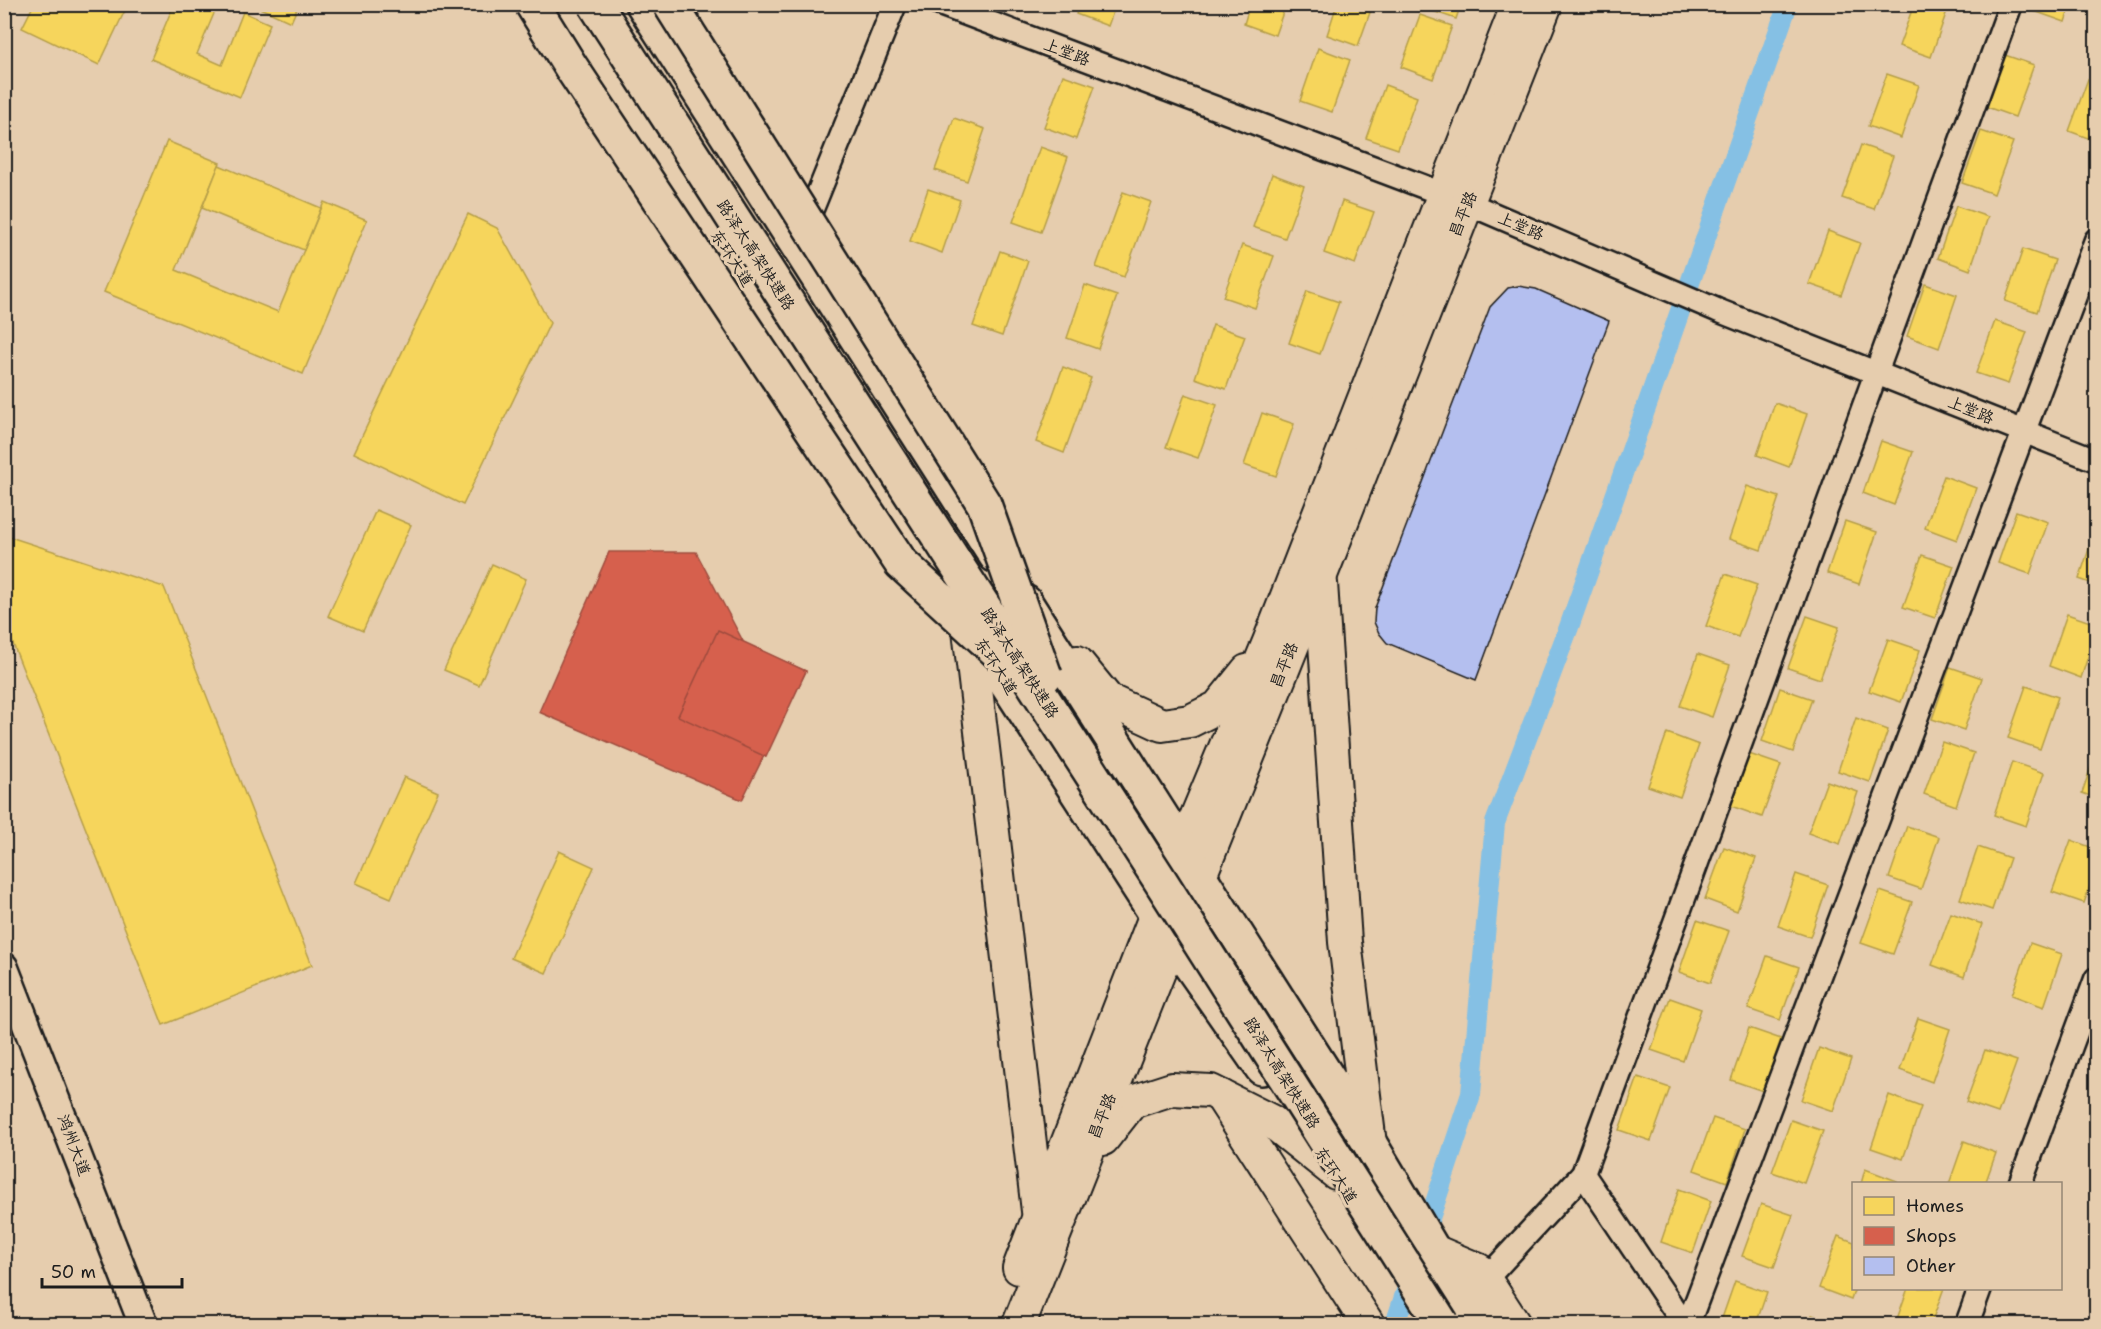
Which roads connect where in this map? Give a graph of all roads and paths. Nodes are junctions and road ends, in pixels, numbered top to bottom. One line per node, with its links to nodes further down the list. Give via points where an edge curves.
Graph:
1 (532, 4): 22 (main road, bridge, via 901,563)
2 (568, 4): 20 (main road, 东环大道)
3 (595, 4): 22 (main road, 路泽太高架快速路, bridge)
4 (615, 4): 22 (main road, 路泽太高架快速路, bridge)
5 (643, 4): 14 (main road)
6 (670, 4): 22 (main road, bridge, via 984,504)
7 (895, 4): 14 (street)
8 (940, 4): 12 (street, 上堂路)
9 (1518, 4): 12 (main road, 昌平路)
10 (1546, 4): 12 (main road, 昌平路)
11 (2011, 4): 15 (street)
12 (1456, 199): 15 (street, 上堂路); 18 (main road, 昌平路); 21 (main road, 昌平路)
13 (2097, 240): 16 (street)
14 (797, 247): 19 (main road)
15 (1875, 372): 16 (street, 上堂路); 30 (street)
16 (2023, 431): 17 (street, 上堂路); 45 (street)
17 (2097, 460)
18 (1321, 575): 23 (main road, 昌平路); 28 (main road, via 1345,942)
19 (1014, 584): 21 (main road, via 1108,700 1162,725 1190,721 1218,707); 23 (main road)
20 (968, 622): 24 (main road, 东环大道); 32 (main road)
21 (1269, 642): 23 (main road, 昌平路)
22 (1040, 682): 41 (main road, 路泽太高架快速路, bridge, via 1158,877); 42 (main road, 路泽太高架快速路)
23 (1192, 863): 24 (main road, 昌平路); 28 (main road)
24 (1164, 927): 29 (main road, 东环大道); 32 (main road, 昌平路)
25 (4, 967): 36 (street, 鸿州大道)
26 (2097, 979): 31 (street)
27 (1220, 1095): 29 (main road, via 1271,1121); 32 (main road, via 1211,1090 1172,1089 1132,1102); 39 (main road)
28 (1370, 1144): 33 (main road)
29 (1335, 1173): 40 (main road, 东环大道)
30 (1583, 1174): 34 (street); 45 (street)
31 (2021, 1182)
32 (1050, 1215): 37 (main road, 昌平路); 38 (main road, 昌平路)
33 (1434, 1251): 34 (main road, via 1479,1270); 43 (main road)
34 (1485, 1280): 44 (main road)
35 (1979, 1290): 46 (street)
36 (143, 1324)
37 (997, 1324)
38 (1019, 1324)
39 (1368, 1324)
40 (1430, 1324)
41 (1442, 1324)
42 (1460, 1324)
43 (1477, 1324)
44 (1514, 1324)
45 (1686, 1324)
46 (1967, 1324)

